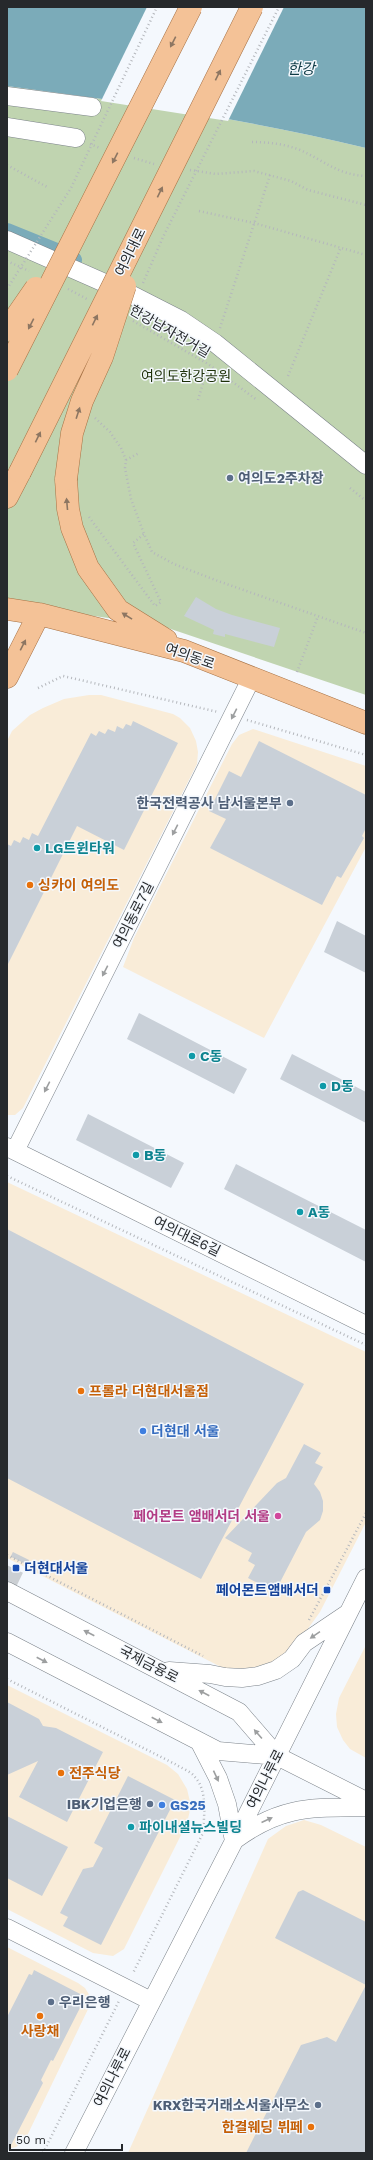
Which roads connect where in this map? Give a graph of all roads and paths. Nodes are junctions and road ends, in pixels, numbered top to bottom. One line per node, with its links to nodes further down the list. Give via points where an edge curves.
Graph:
1 (157, 7): 30 (path, bridge, via 71,188)
2 (191, 7): 21 (main road, one-way to 21, bridge)
3 (252, 7): 20 (main road, 여의대로, one-way to 3, bridge)
4 (279, 7): 23 (path, bridge)
5 (7, 96): 6 (street)
6 (92, 107)
7 (7, 127): 8 (street)
8 (76, 138): 10 (path)
9 (252, 142): 16 (path, via 284,145 313,156 340,172)
10 (101, 148)
11 (128, 157): 12 (path)
12 (156, 164)
13 (7, 165): 17 (path)
14 (186, 169): 15 (path, via 216,174 254,171)
15 (270, 175): 18 (path, via 308,190); 22 (path)
16 (366, 176)
17 (47, 187)
18 (366, 205)
19 (199, 211): 22 (path)
20 (145, 221): 44 (main road, one-way to 20, bridge, via 72,434 82,401 102,357); 46 (main road, 여의대로, one-way to 20, bridge)
21 (83, 222): 33 (main road, bridge); 35 (main road, one-way to 35, bridge)
22 (254, 223): 25 (path); 34 (path)
23 (163, 237)
24 (7, 240): 34 (street, via 150,304 181,320)
25 (340, 247): 26 (path); 37 (path)
26 (366, 255)
27 (7, 261): 28 (path)
28 (31, 272)
29 (65, 288): 31 (path)
30 (7, 289)
31 (93, 302)
32 (128, 318): 39 (path, 한강남자전거길, via 208,364)
33 (7, 330)
34 (215, 343): 43 (street)
35 (7, 370)
36 (206, 370): 38 (path)
37 (288, 376)
38 (198, 400)
39 (262, 404)
40 (95, 418): 42 (path, via 110,432)
41 (139, 453): 42 (path)
42 (126, 460): 48 (path, via 125,468 131,499)
43 (366, 465)
44 (67, 488): 48 (path, via 78,499 101,536 155,606 161,602 133,543); 53 (main road, one-way to 44, via 118,610 88,568 72,528)
45 (350, 488): 47 (path)
46 (7, 497)
47 (366, 501)
48 (144, 534): 51 (path, via 152,552 174,564)
49 (7, 609): 50 (main road, 여의동로)
50 (39, 614): 53 (main road, 여의동로); 55 (main road, one-way to 50)
51 (318, 616): 52 (path); 54 (path)
52 (366, 632)
53 (184, 651): 56 (main road, 여의동로)
54 (297, 672)
55 (7, 677)
56 (251, 679): 58 (street, 여의동로7길, one-way to 58); 59 (main road, 여의동로)
57 (38, 688): 58 (path, via 63,676)
58 (232, 716): 60 (path); 61 (street, 여의동로7길, one-way to 61)
59 (366, 724)
60 (366, 755)
61 (11, 1149): 63 (street, 여의대로6길)
62 (7, 1176): 64 (path)
63 (366, 1325)
64 (366, 1345)
65 (366, 1513): 70 (path)
66 (7, 1556): 72 (path)
67 (366, 1578): 69 (street, 여의나루로)
68 (7, 1591): 73 (street, 국제금융로, one-way to 68)
69 (348, 1614): 73 (street, one-way to 73, via 304,1643 292,1659 276,1670 258,1676 225,1678 210,1674); 76 (street, 여의나루로)
70 (308, 1622)
71 (7, 1642): 75 (street, 국제금융로, one-way to 75)
72 (208, 1658)
73 (163, 1671): 76 (street, 국제금융로, one-way to 73, via 238,1712)
74 (7, 1678): 81 (path, via 176,1764 194,1776 202,1790 205,1811 203,1833)
75 (199, 1741): 76 (street, 국제금융로, via 218,1751); 79 (street, one-way to 79, via 218,1778 227,1804)
76 (277, 1756): 77 (street, 국제금융로); 79 (street, 여의나루로)
77 (366, 1801)
78 (366, 1807): 79 (street, one-way to 78, via 254,1826 278,1815 328,1806)
79 (234, 1841): 82 (street, 여의나루로)
80 (7, 1928): 81 (street)
81 (126, 1988): 82 (street); 83 (path)
82 (151, 2001): 84 (street, 여의나루로)
83 (43, 2153)
84 (74, 2153)

